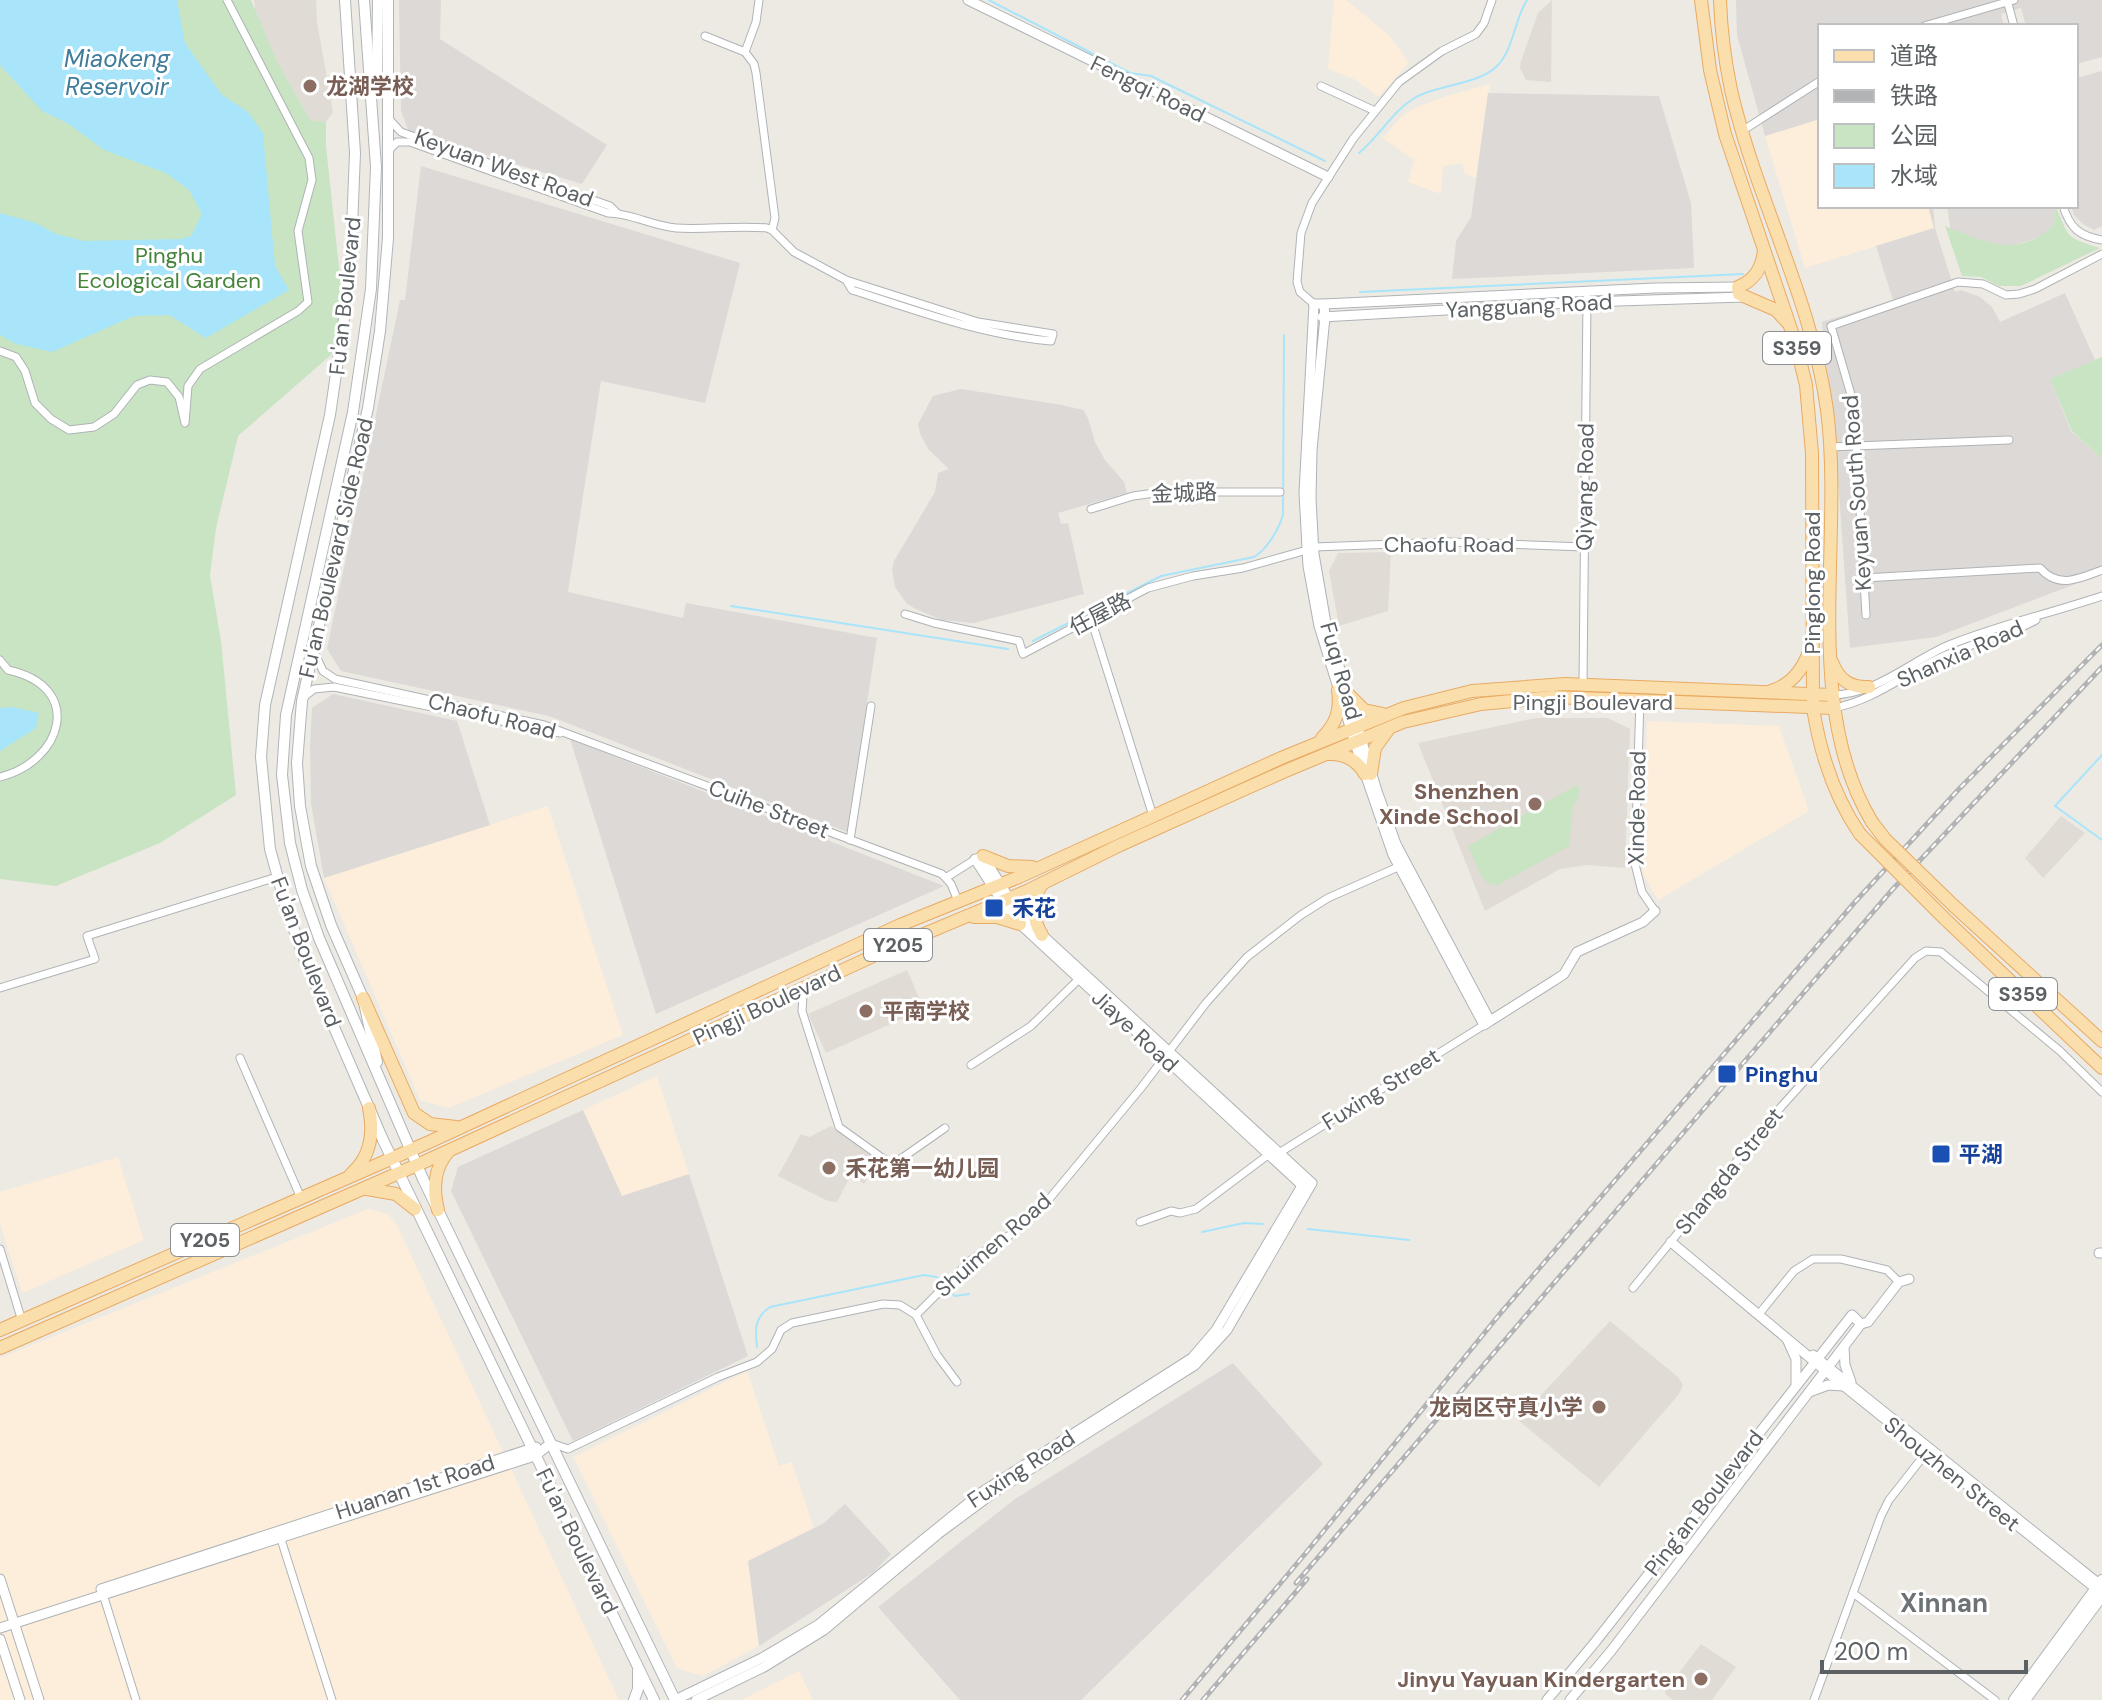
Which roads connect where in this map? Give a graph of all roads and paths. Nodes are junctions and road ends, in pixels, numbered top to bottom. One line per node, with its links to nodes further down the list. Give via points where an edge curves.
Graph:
1 (227, 0): 36 (street, via 309,158 312,180 298,231 308,302 200,369 188,386 185,423 173,389 167,382 150,380 137,385 114,414 94,427 69,430 35,403 16,357)
2 (345, 0): 80 (main road, Fu'an Boulevard, via 355,153 347,309 330,415 267,688 262,732 265,813)
3 (364, 0): 22 (main road, Fu'an Boulevard)
4 (378, 0): 22 (main road)
5 (388, 0): 19 (main road, Fu'an Boulevard Side Road)
6 (759, 0): 15 (street)
7 (968, 0): 23 (street, Fengqi Road)
8 (1492, 0): 18 (street, Fuqi Road, via 1476,34 1404,77)
9 (1701, 0): 28 (main road, Pinglong Road / S359, via 1716,100)
10 (1720, 0): 20 (main road, Pinglong Road / S359, via 1725,58)
11 (2010, 0): 12 (street); 13 (street)
12 (1931, 24)
13 (2014, 24)
14 (705, 36): 15 (street)
15 (745, 52): 26 (street, via 756,73 775,218)
16 (1818, 82): 20 (street)
17 (1321, 86): 18 (street)
18 (1375, 111): 23 (street, Fuqi Road)
19 (389, 119): 21 (main road, Fu'an Boulevard Side Road); 25 (street, Keyuan West Road, via 401,132 610,206)
20 (1742, 131): 39 (main road, Pinglong Road / S359, via 1809,330)
21 (389, 150): 25 (street, Keyuan West Road, via 397,142 410,142); 45 (main road, Fu'an Boulevard Side Road, via 379,345)
22 (376, 167): 54 (main road, Fu'an Boulevard, via 373,266 360,368)
23 (1328, 177): 32 (street, Fuqi Road, via 1307,213 1299,243 1297,287)
24 (2064, 208): 27 (street, via 2077,232)
25 (617, 213): 26 (street, via 669,227)
26 (772, 230): 35 (street, via 794,252 846,280 978,322)
27 (2102, 240)
28 (1763, 243): 30 (main road, via 1757,274); 34 (main road, Pinglong Road / S359)
29 (2102, 254): 38 (street, Keyuan South Road, via 2019,294 1958,282 1831,326 1854,405)
30 (1741, 292): 31 (street, Yangguang Road); 34 (main road, via 1776,310)
31 (1587, 297): 32 (street, Yangguang Road); 33 (street, Yangguang Road); 42 (street, Qiyang Road)
32 (1319, 304): 33 (street, Fuqi Road)
33 (1320, 317): 43 (street, Fuqi Road)
34 (1791, 328): 52 (main road, Pinglong Road / S359, via 1811,427)
35 (1052, 338)
36 (0, 351)
37 (2009, 440): 38 (street)
38 (1856, 446): 39 (street); 46 (street, Keyuan South Road)
39 (1829, 447): 55 (main road, Pinglong Road / S359)
40 (1280, 492): 41 (street, 金城路, via 1162,492)
41 (1091, 509)
42 (1584, 547): 43 (street, Chaofu Road, via 1449,542); 57 (street, Qiyang Road)
43 (1310, 548): 51 (street, 任屋路, via 1243,568 1165,582); 59 (street, Fuqi Road)
44 (2102, 570): 46 (street, via 2058,581 2040,568)
45 (330, 576): 53 (main road, Fu'an Boulevard Side Road); 54 (main road)
46 (1864, 578): 49 (street, Keyuan South Road)
47 (2102, 596): 50 (street, Shanxia Road)
48 (905, 614): 51 (street, 任屋路, via 1019,641 1023,654)
49 (1866, 615)
50 (2041, 616): 58 (street, Shanxia Road, via 1949,645); 64 (street, Shanxia Road, via 1941,657 1863,699)
51 (1091, 619): 73 (street)
52 (1812, 641): 60 (main road, via 1795,677); 61 (main road, Pinglong Road / S359)
53 (314, 647): 63 (main road, Fu'an Boulevard Side Road); 68 (street, Chaofu Road, via 318,665 335,679 533,722)
54 (299, 649): 104 (main road, Fu'an Boulevard, via 283,735 290,843 314,926)
55 (1831, 656): 58 (main road, via 1842,679 1854,687); 64 (main road, Pinglong Road / S359)
56 (0, 660): 72 (street, via 8,670 43,684 55,700 58,721 52,741 41,753)
57 (1583, 683): 60 (main road, Pingji Boulevard / Y205); 67 (main road, Pingji Boulevard / Y205, via 1472,691 1417,704)
58 (1869, 687): 64 (street, Shanxia Road)
59 (1342, 692): 67 (main road, via 1364,710); 69 (street, Fuqi Road); 70 (main road, via 1335,720)
60 (1764, 692): 61 (main road, Pingji Boulevard / Y205)
61 (1812, 694): 64 (main road, Pingji Boulevard / Y205); 66 (main road, Pinglong Road / S359)
62 (1640, 699): 66 (main road, Pingji Boulevard / Y205); 67 (main road, Pingji Boulevard / Y205, via 1553,697); 87 (street, Xinde Road, via 1635,864 1642,892)
63 (302, 701): 68 (street, Chaofu Road, via 314,689 334,687); 95 (main road, Fu'an Boulevard Side Road, via 297,763 306,848 323,906)
64 (1832, 702): 66 (main road, Pingji Boulevard / Y205); 99 (main road, Pinglong Road / S359, bridge, via 1850,775 1885,839)
65 (871, 706): 74 (street)
66 (1813, 708): 103 (main road, Pinglong Road / S359, bridge, via 1832,780 1860,834)
67 (1392, 719): 69 (main road, Pingji Boulevard / Y205); 71 (main road, via 1377,742)
68 (566, 734): 74 (street, Cuihe Street)
69 (1355, 734): 70 (main road, Pingji Boulevard / Y205); 71 (street, Fuqi Road)
70 (1317, 750): 71 (main road, via 1346,756); 73 (main road, Pingji Boulevard / Y205); 79 (main road, Pingji Boulevard / Y205)
71 (1368, 774): 78 (street, Fuqi Road); 98 (street, Fuqi Road, via 1404,861)
72 (0, 777)
73 (1153, 816): 75 (main road, Pingji Boulevard / Y205)
74 (850, 840): 81 (street, Cuihe Street)
75 (1065, 856): 77 (main road, Pingji Boulevard / Y205); 79 (main road)
76 (979, 858): 77 (main road, via 1017,867); 81 (street); 83 (street, Jiaye Road)
77 (1043, 865): 83 (main road, Pingji Boulevard / Y205)
78 (1398, 867): 98 (street, Fuqi Road); 100 (street, Shuimen Road, via 1328,898 1265,941)
79 (1071, 869): 82 (main road, Pingji Boulevard / Y205)
80 (277, 877): 94 (street, via 87,936 95,959); 106 (main road, Fu'an Boulevard, via 308,968)
81 (947, 877): 85 (street)
82 (1043, 883): 84 (main road, Pingji Boulevard / Y205); 91 (main road, via 1034,909)
83 (996, 886): 84 (street, Jiaye Road); 85 (main road, Pingji Boulevard / Y205)
84 (1006, 900): 88 (main road, Pingji Boulevard / Y205); 89 (street, Jiaye Road); 91 (street, Jiaye Road)
85 (958, 901): 86 (main road, Pingji Boulevard / Y205)
86 (932, 911): 90 (main road); 107 (main road, Pingji Boulevard / Y205)
87 (1655, 911): 98 (street, via 1643,922 1577,952 1564,974)
88 (959, 920): 89 (main road, via 988,916); 90 (main road, Pingji Boulevard / Y205)
89 (1020, 924): 92 (street, Jiaye Road)
90 (939, 928): 93 (main road, Pingji Boulevard / Y205)
91 (1042, 935): 100 (street, Jiaye Road)
92 (1079, 979): 100 (street, Jiaye Road); 102 (street, via 1031,1026)
93 (807, 987): 96 (main road, Pingji Boulevard / Y205); 97 (street)
94 (0, 988)
95 (363, 998): 104 (main road, Fu'an Boulevard Side Road); 107 (main road, via 414,1113 440,1127)
96 (781, 998): 97 (street); 109 (main road, Pingji Boulevard / Y205)
97 (802, 1011): 108 (street, via 839,1127 892,1165)
98 (1487, 1023): 111 (street, Fuxing Street)
99 (2102, 1041)
100 (1166, 1055): 111 (street, Jiaye Road); 127 (street, Shuimen Road, via 1050,1198 1013,1233 971,1260)
101 (240, 1058): 118 (street)
102 (971, 1065)
103 (2102, 1068)
104 (382, 1084): 110 (main road, Fu'an Boulevard)
105 (2102, 1092): 122 (street, Shangda Street, via 1941,952 1926,951 1781,1107)
106 (369, 1108): 112 (main road, Fu'an Boulevard); 115 (main road, via 369,1146 357,1169)
107 (466, 1125): 110 (main road, Pingji Boulevard / Y205)
108 (945, 1128)
109 (451, 1149): 113 (main road, Pingji Boulevard / Y205); 120 (main road, via 438,1171)
110 (411, 1150): 112 (main road, Pingji Boulevard / Y205); 113 (main road, Fu'an Boulevard)
111 (1273, 1154): 116 (street, Jiaye Road); 121 (street, Fuxing Street, via 1196,1209)
112 (391, 1158): 114 (main road, Fu'an Boulevard); 115 (main road, Pingji Boulevard / Y205)
113 (417, 1165): 114 (main road, Pingji Boulevard / Y205); 120 (main road, Fu'an Boulevard)
114 (398, 1173): 117 (main road, Pingji Boulevard / Y205); 119 (main road, Fu'an Boulevard)
115 (342, 1180): 118 (main road, Pingji Boulevard / Y205)
116 (1307, 1184): 164 (street, Fuxing Road, via 1216,1330 1192,1358 982,1492 818,1625); 165 (street, Fuxing Road, via 1227,1330 1195,1365 989,1495 824,1630)
117 (360, 1190): 119 (main road, via 396,1194); 133 (main road, Pingji Boulevard / Y205)
118 (301, 1198): 128 (main road, Pingji Boulevard / Y205)
119 (415, 1209): 141 (main road, Fu'an Boulevard)
120 (438, 1210): 140 (main road, Fu'an Boulevard)
121 (1140, 1222)
122 (1671, 1242): 125 (street, Shangda Street); 126 (street, Shouzhen Street)
123 (0, 1249): 128 (street)
124 (1904, 1280): 126 (street, via 1887,1270 1841,1259 1813,1259 1794,1271); 129 (street, Ping'an Boulevard)
125 (1633, 1288)
126 (1759, 1314): 131 (street, Shouzhen Street)
127 (916, 1315): 136 (street); 142 (street, Shuimen Road, via 900,1305 883,1304 792,1323 757,1362 568,1449)
128 (22, 1321): 130 (main road, Pingji Boulevard / Y205)
129 (1861, 1324): 132 (street, Ping'an Boulevard); 134 (street, Ping'an Boulevard, via 1852,1315)
130 (0, 1330)
131 (1786, 1336): 134 (street, Shouzhen Street); 138 (street, via 1796,1359)
132 (1844, 1347): 135 (street, Ping'an Boulevard); 137 (street)
133 (0, 1348)
134 (1817, 1360): 135 (street, Shouzhen Street); 138 (street, Ping'an Boulevard)
135 (1827, 1368): 137 (street, Shouzhen Street); 139 (street, Ping'an Boulevard)
136 (957, 1382)
137 (1848, 1385): 139 (street); 144 (street, Shouzhen Street); 149 (street, Shouzhen Street)
138 (1796, 1387): 166 (street, Ping'an Boulevard)
139 (1809, 1392): 167 (street, Ping'an Boulevard)
140 (536, 1412): 141 (main road); 142 (main road, Fu'an Boulevard)
141 (518, 1421): 143 (main road, Fu'an Boulevard)
142 (551, 1443): 143 (street, Huanan 1st Road); 145 (main road, Fu'an Boulevard)
143 (533, 1452): 146 (main road, Fu'an Boulevard); 147 (street, Huanan 1st Road)
144 (1926, 1453): 149 (street, Shouzhen Street); 151 (street, via 1889,1500)
145 (568, 1478): 146 (main road); 152 (main road, Fu'an Boulevard)
146 (550, 1487): 153 (main road, Fu'an Boulevard)
147 (279, 1535): 150 (street, Huanan 1st Road); 161 (street)
148 (0, 1579): 154 (street)
149 (2100, 1588): 170 (main road); 171 (main road)
150 (102, 1592): 154 (street, Huanan 1st Road); 160 (street)
151 (1853, 1593): 168 (street); 169 (street)
152 (632, 1612): 153 (main road); 164 (main road, Fu'an Boulevard)
153 (615, 1620): 157 (main road, Fu'an Boulevard)
154 (14, 1621): 155 (street, Huanan 1st Road); 159 (street)
155 (0, 1625)
156 (0, 1639): 158 (street)
157 (635, 1661): 162 (main road, via 639,1680); 163 (main road, Fu'an Boulevard)
158 (20, 1700)
159 (39, 1700)
160 (136, 1700)
161 (332, 1700)
162 (634, 1700)
163 (654, 1700)
164 (675, 1700)
165 (696, 1700)
166 (1547, 1700)
167 (1570, 1700)
168 (1814, 1700)
169 (1995, 1700)
170 (2014, 1700)
171 (2025, 1700)

